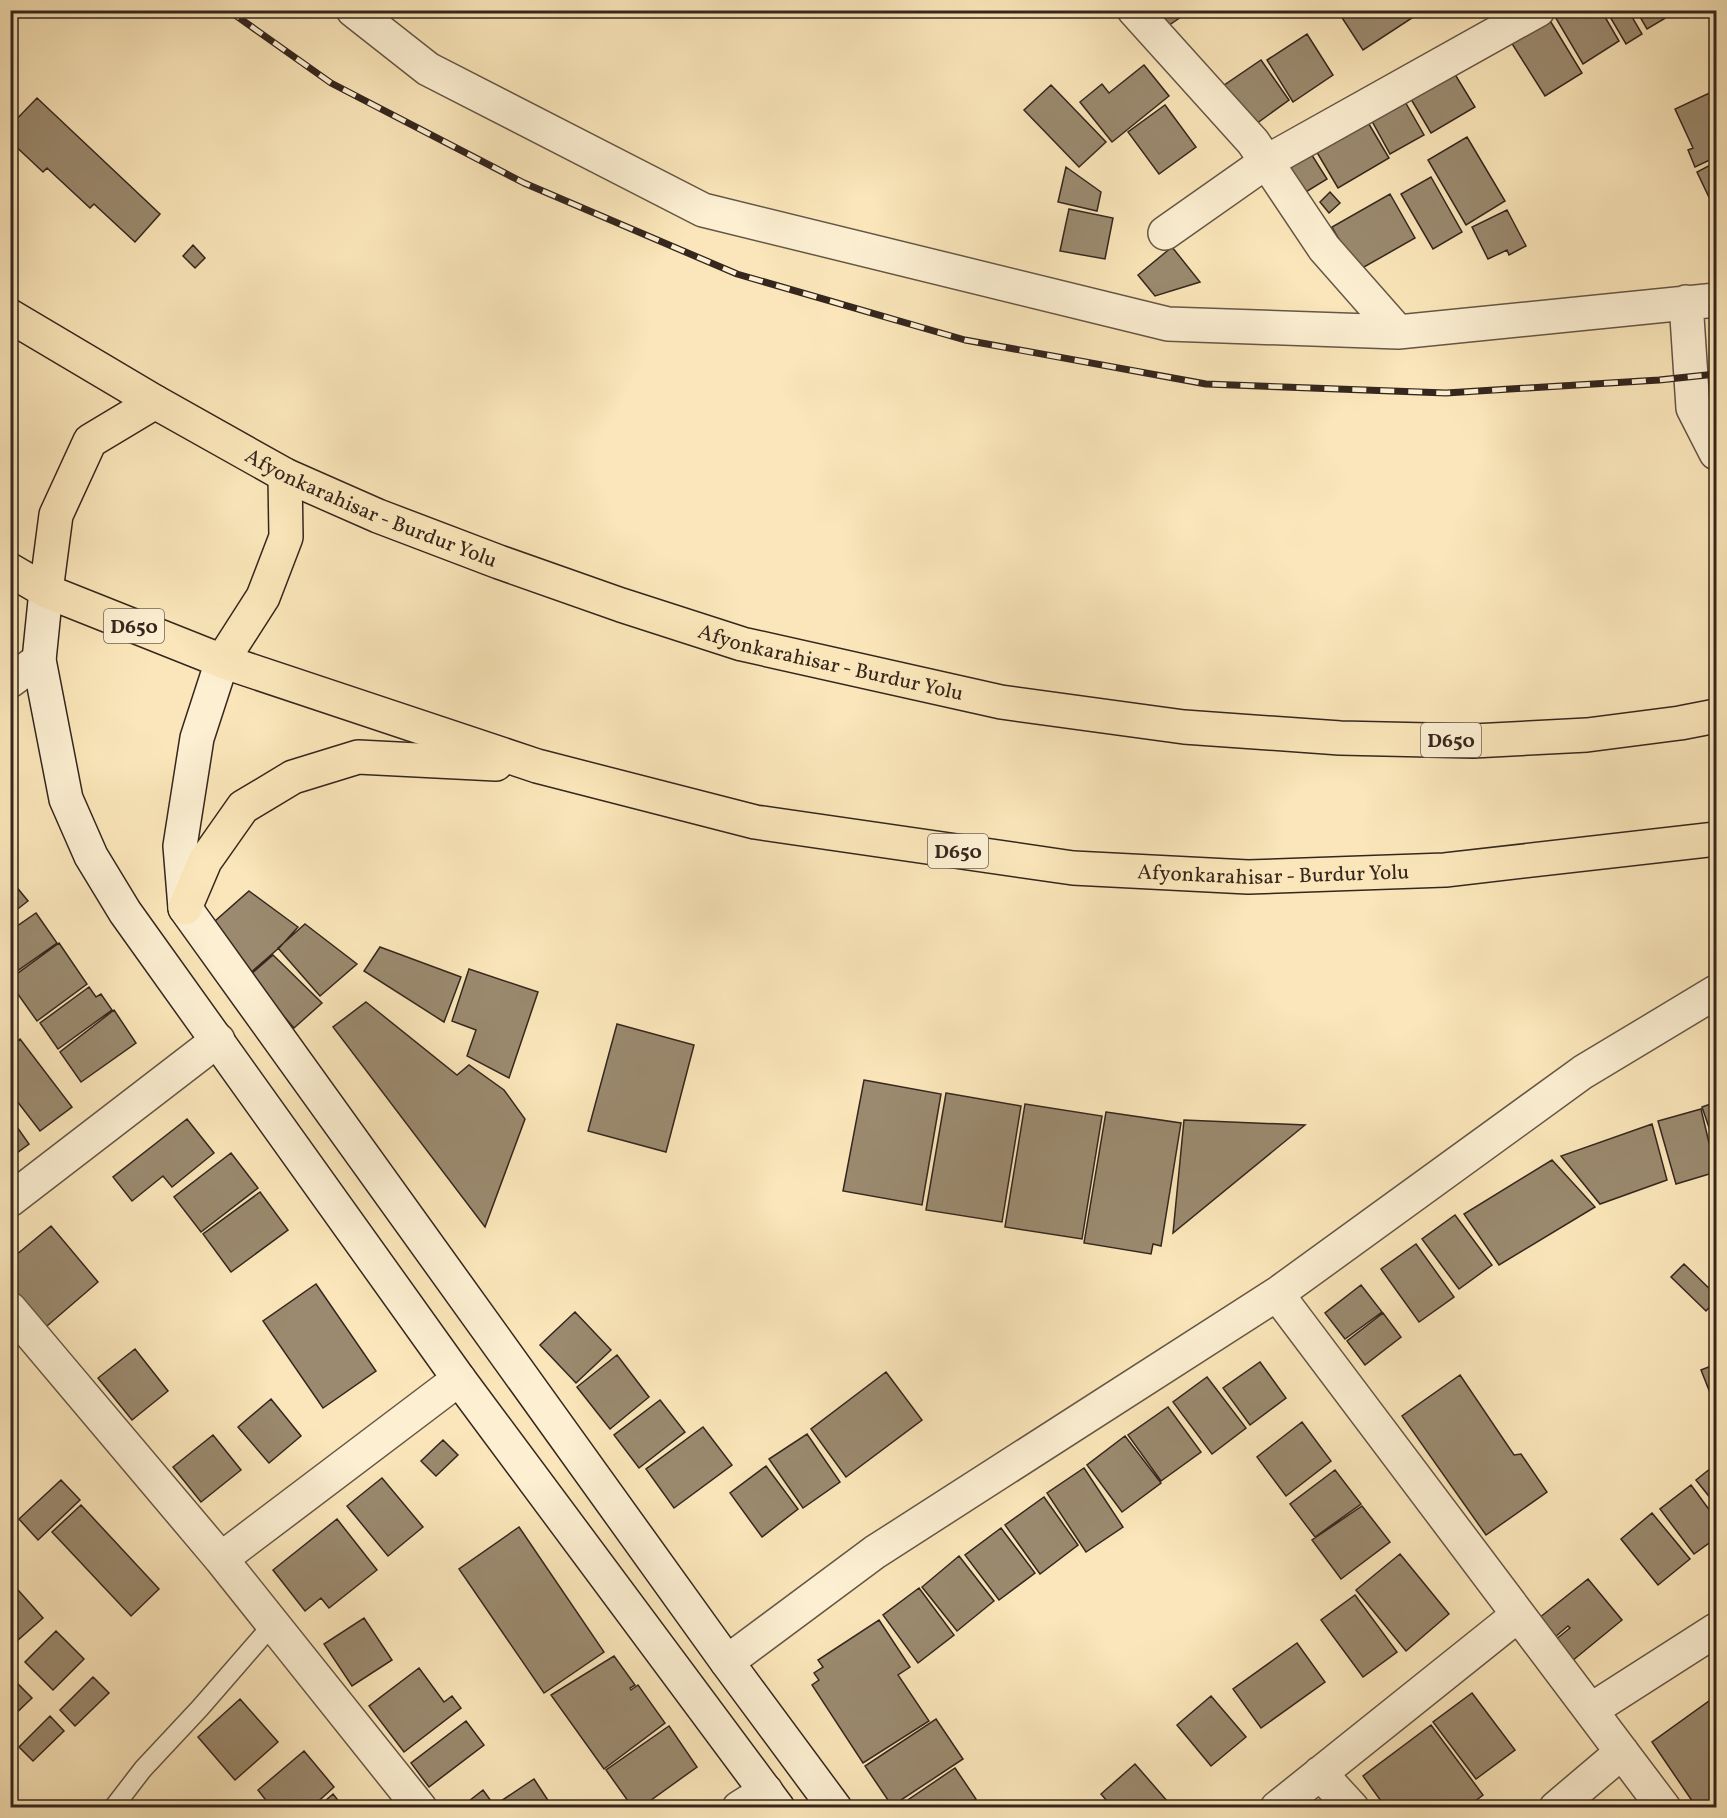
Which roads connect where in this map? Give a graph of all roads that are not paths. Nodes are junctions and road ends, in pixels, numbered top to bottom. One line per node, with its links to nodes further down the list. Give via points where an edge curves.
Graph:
1 (353, 10): 8 (street, via 428,69 703,210 1168,324)
2 (1134, 10): 4 (street, via 1253,142)
3 (1538, 10): 4 (street)
4 (1266, 162): 5 (street); 8 (street, via 1324,248)
5 (1165, 233)
6 (1701, 301): 8 (street); 10 (street, via 1693,408)
7 (10, 316): 9 (highway, Afyonkarahisar - Burdur Yolu / D650)
8 (1398, 332)
9 (155, 402): 11 (highway, Afyonkarahisar - Burdur Yolu / D650); 13 (highway, via 90,441 56,515)
10 (1716, 453)
11 (285, 476): 15 (highway, via 286,537 263,597); 17 (highway, Afyonkarahisar - Burdur Yolu / D650, via 500,562 742,644 1001,702 1184,727 1340,738 1473,741 1587,735)
12 (10, 570): 13 (highway, Afyonkarahisar - Burdur Yolu / D650)
13 (46, 591): 14 (street); 15 (highway, Afyonkarahisar - Burdur Yolu / D650)
14 (39, 660): 16 (street); 22 (street, via 66,799 91,856 125,912)
15 (222, 661): 18 (highway, Afyonkarahisar - Burdur Yolu / D650); 20 (street, via 197,738 180,846)
16 (10, 681)
17 (1716, 716)
18 (537, 766): 19 (highway, Afyonkarahisar - Burdur Yolu / D650, via 755,822 1072,868 1248,877 1445,870); 20 (highway, via 358,757 293,777 243,807 205,861)
19 (1716, 839)
20 (185, 908): 31 (street)
21 (1716, 992): 24 (street, via 1582,1072)
22 (218, 1040): 23 (street); 26 (street)
23 (10, 1200)
24 (1277, 1293): 28 (street); 31 (street, via 875,1552)
25 (10, 1309): 27 (street)
26 (459, 1379): 27 (street); 35 (street)
27 (221, 1559): 29 (street)
28 (1518, 1615): 32 (street); 34 (street)
29 (273, 1624): 36 (lane, via 143,1768); 37 (street)
30 (1716, 1630): 32 (street)
31 (727, 1662): 38 (street)
32 (1591, 1710): 33 (street)
33 (1622, 1752): 41 (street); 42 (street)
34 (1320, 1773): 39 (street); 40 (street)
35 (761, 1802)
36 (113, 1808)
37 (420, 1808)
38 (835, 1808)
39 (1277, 1808)
40 (1352, 1808)
41 (1556, 1808)
42 (1664, 1808)

